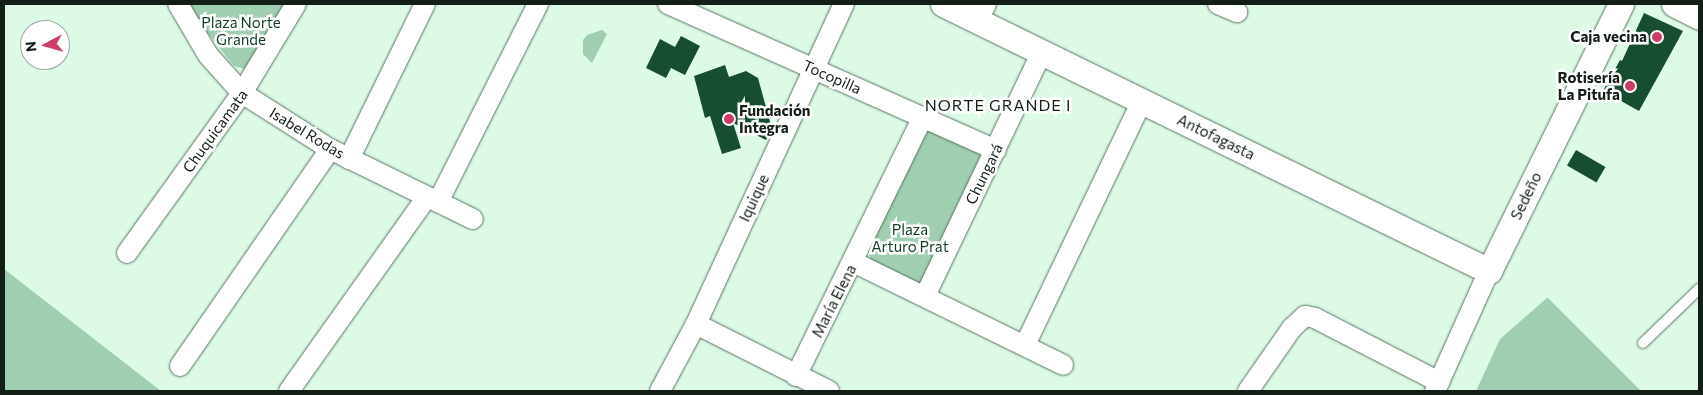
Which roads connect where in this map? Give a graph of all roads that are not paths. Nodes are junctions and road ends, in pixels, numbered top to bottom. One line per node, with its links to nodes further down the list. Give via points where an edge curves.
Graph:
1 (178, 4): 16 (street, Isabel Rodas, via 208,55)
2 (296, 4): 16 (street, Chuquicamata)
3 (425, 4): 21 (street)
4 (538, 4): 22 (street)
5 (668, 4): 15 (street, Tocopilla)
6 (844, 4): 15 (street, Iquique)
7 (943, 4): 11 (street, Antofagasta)
8 (1218, 4): 12 (street)
9 (1621, 4): 26 (street, Sedeño)
10 (1674, 4): 13 (street)
11 (982, 12): 14 (street, Antofagasta)
12 (1237, 12)
13 (1699, 17)
14 (1042, 52): 17 (street, Antofagasta); 20 (street, Chungará)
15 (813, 69): 18 (street, Tocopilla); 29 (street, Iquique)
16 (242, 94): 19 (street, Isabel Rodas); 24 (street, Chuquicamata)
17 (1142, 101): 26 (street, Antofagasta); 31 (street)
18 (923, 117): 20 (street, Tocopilla); 25 (street, María Elena)
19 (330, 149): 21 (street, Isabel Rodas); 33 (street)
20 (996, 150): 28 (street, Chungará)
21 (349, 159): 22 (street, Isabel Rodas)
22 (433, 199): 23 (street, Isabel Rodas); 36 (street)
23 (473, 219)
24 (127, 253)
25 (854, 262): 28 (street); 34 (street, María Elena)
26 (1489, 271): 35 (street, Sedeño)
27 (1699, 289): 30 (lane)
28 (926, 296): 31 (street)
29 (696, 324): 34 (street); 37 (street, Iquique)
30 (1643, 343)
31 (1025, 345): 32 (street)
32 (1063, 365)
33 (180, 366)
34 (796, 376): 38 (street)
35 (1437, 387): 39 (street, via 1315,318 1305,316 1292,328)
36 (289, 391)
37 (660, 391)
38 (829, 391)
39 (1248, 391)

